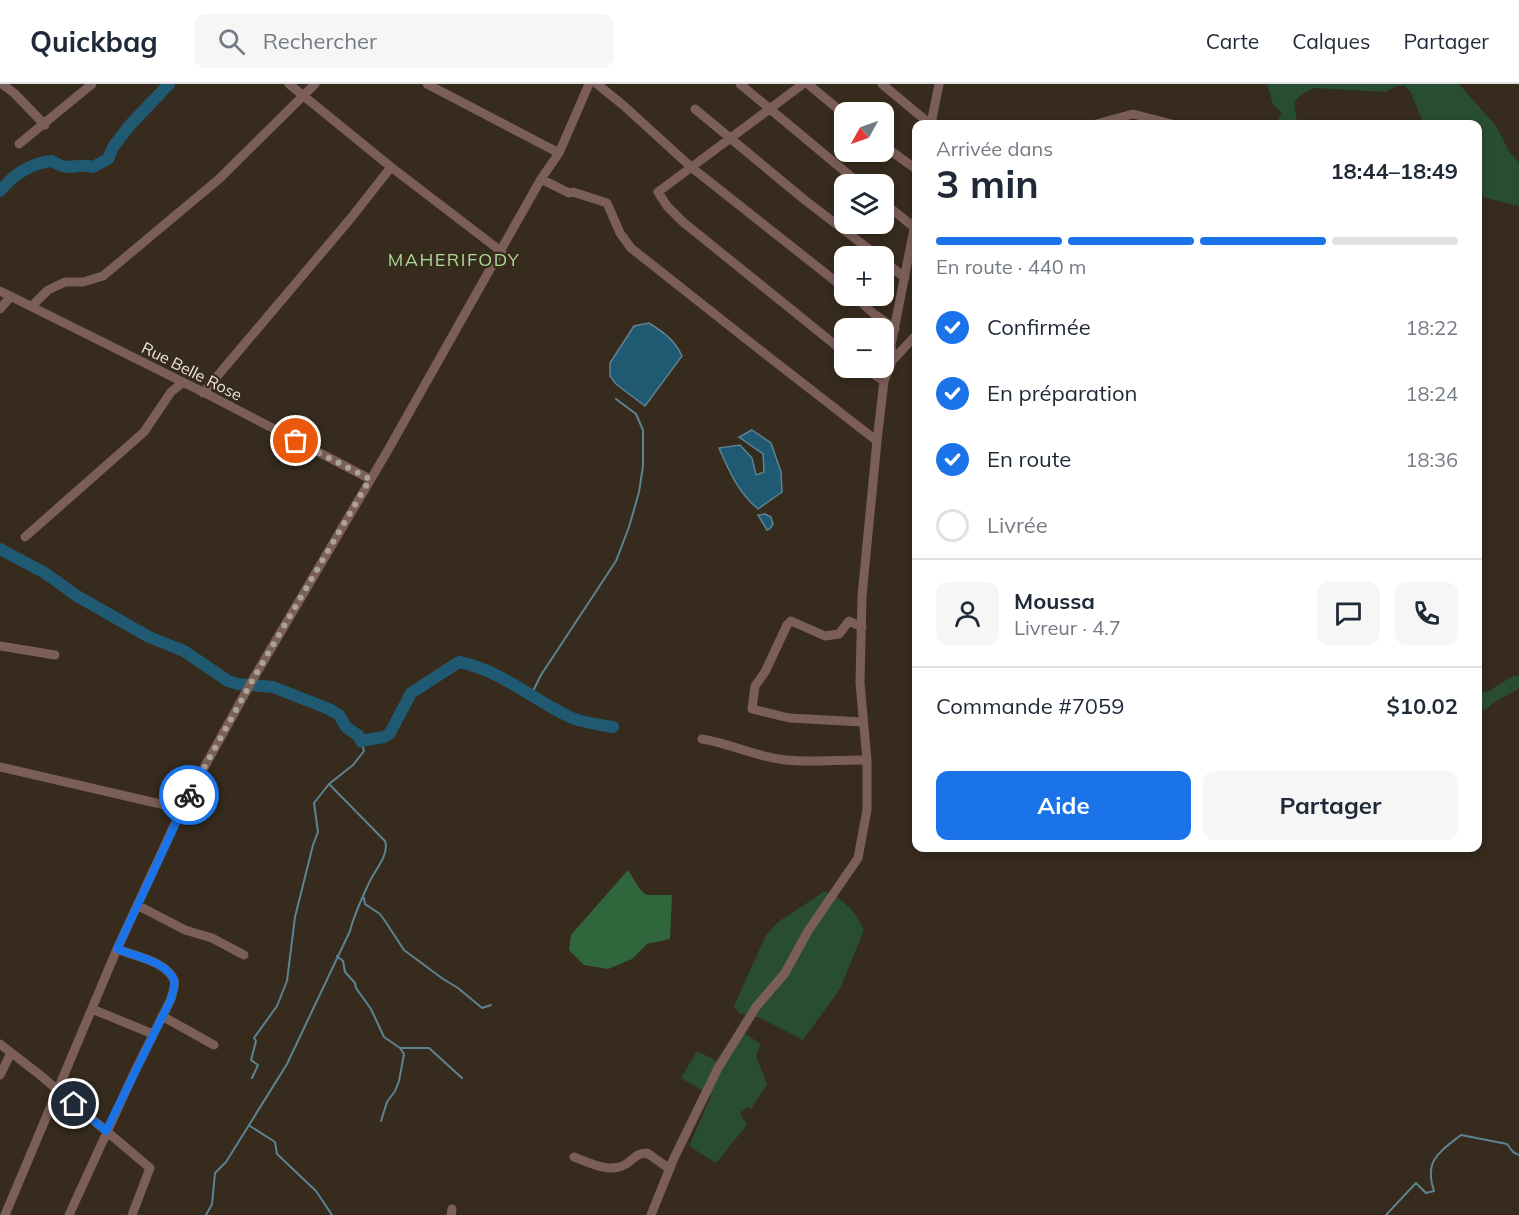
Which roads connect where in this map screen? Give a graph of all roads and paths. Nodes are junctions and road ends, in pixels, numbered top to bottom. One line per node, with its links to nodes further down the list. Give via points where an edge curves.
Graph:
1 (2, 84): 21 (street)
2 (289, 84): 13 (street)
3 (315, 84): 13 (street)
4 (428, 84): 24 (street)
5 (589, 84): 24 (street)
6 (597, 84): 28 (street)
7 (740, 84): 16 (street)
8 (803, 84): 16 (street)
9 (808, 84): 14 (street)
10 (882, 84): 17 (street)
11 (939, 84): 18 (street)
12 (88, 85): 21 (street)
13 (305, 96): 27 (street); 41 (street, via 219,179 103,276 65,282 48,290)
14 (834, 106)
15 (695, 109): 22 (street)
16 (770, 109): 22 (street); 29 (street)
17 (926, 120)
18 (932, 120)
19 (1111, 120): 20 (street, via 1133,114)
20 (1156, 120)
21 (45, 124): 23 (street)
22 (730, 139): 28 (street); 34 (street)
23 (19, 144)
24 (559, 153): 30 (street)
25 (894, 153): 26 (street)
26 (912, 166)
27 (391, 167): 35 (street); 53 (street)
28 (690, 167): 38 (street); 47 (street, via 658,192 667,206)
29 (848, 174)
30 (542, 179): 35 (street); 54 (street, via 569,193 607,203 631,248)
31 (894, 210): 32 (street)
32 (912, 221)
33 (912, 244): 37 (street)
34 (865, 246)
35 (502, 252): 55 (street)
36 (894, 269): 37 (street)
37 (905, 278): 44 (street)
38 (834, 280)
39 (0, 291): 40 (street, Rue Belle Rose)
40 (11, 296): 41 (street, Rue Belle Rose); 43 (street)
41 (32, 306): 52 (street, Rue Belle Rose)
42 (865, 306): 44 (street)
43 (0, 309)
44 (895, 328): 45 (street)
45 (894, 332)
46 (912, 339): 48 (street)
47 (834, 344)
48 (894, 359)
49 (879, 378): 51 (street)
50 (885, 378): 51 (street)
51 (884, 381): 54 (street)
52 (182, 383): 53 (street, Rue Belle Rose); 56 (street, via 171,392 144,432)
53 (203, 393): 55 (street, Rue Belle Rose)
54 (878, 441): 57 (street)
55 (370, 479): 66 (street)
56 (25, 537)
57 (862, 627): 60 (street); 60 (street, via 849,621 840,634 825,636 791,621 756,686 752,709 789,718)
58 (0, 646): 59 (street)
59 (55, 655)
60 (863, 722): 62 (street)
61 (702, 739): 62 (street, via 777,759)
62 (867, 760): 80 (street, via 867,810 858,858 808,931 785,973 756,1007 724,1058)
63 (0, 761): 65 (street)
64 (0, 767): 65 (street)
65 (115, 791): 66 (street)
66 (182, 809): 67 (street)
67 (137, 905): 68 (street); 69 (street)
68 (117, 949): 70 (street); 71 (street, via 164,967 174,980 171,999)
69 (244, 955)
70 (92, 1009): 72 (street); 77 (street)
71 (162, 1016): 72 (street); 74 (street)
72 (153, 1034): 78 (street)
73 (0, 1044): 75 (street)
74 (214, 1045)
75 (11, 1053): 76 (street); 77 (street)
76 (0, 1075)
77 (58, 1091): 78 (street); 81 (street)
78 (106, 1131): 82 (street); 83 (street, via 150,1168)
79 (574, 1157): 80 (street, via 606,1169 626,1165 638,1153 647,1153)
80 (670, 1169): 84 (street)
81 (5, 1215)
82 (69, 1215)
83 (132, 1215)
84 (651, 1215)

